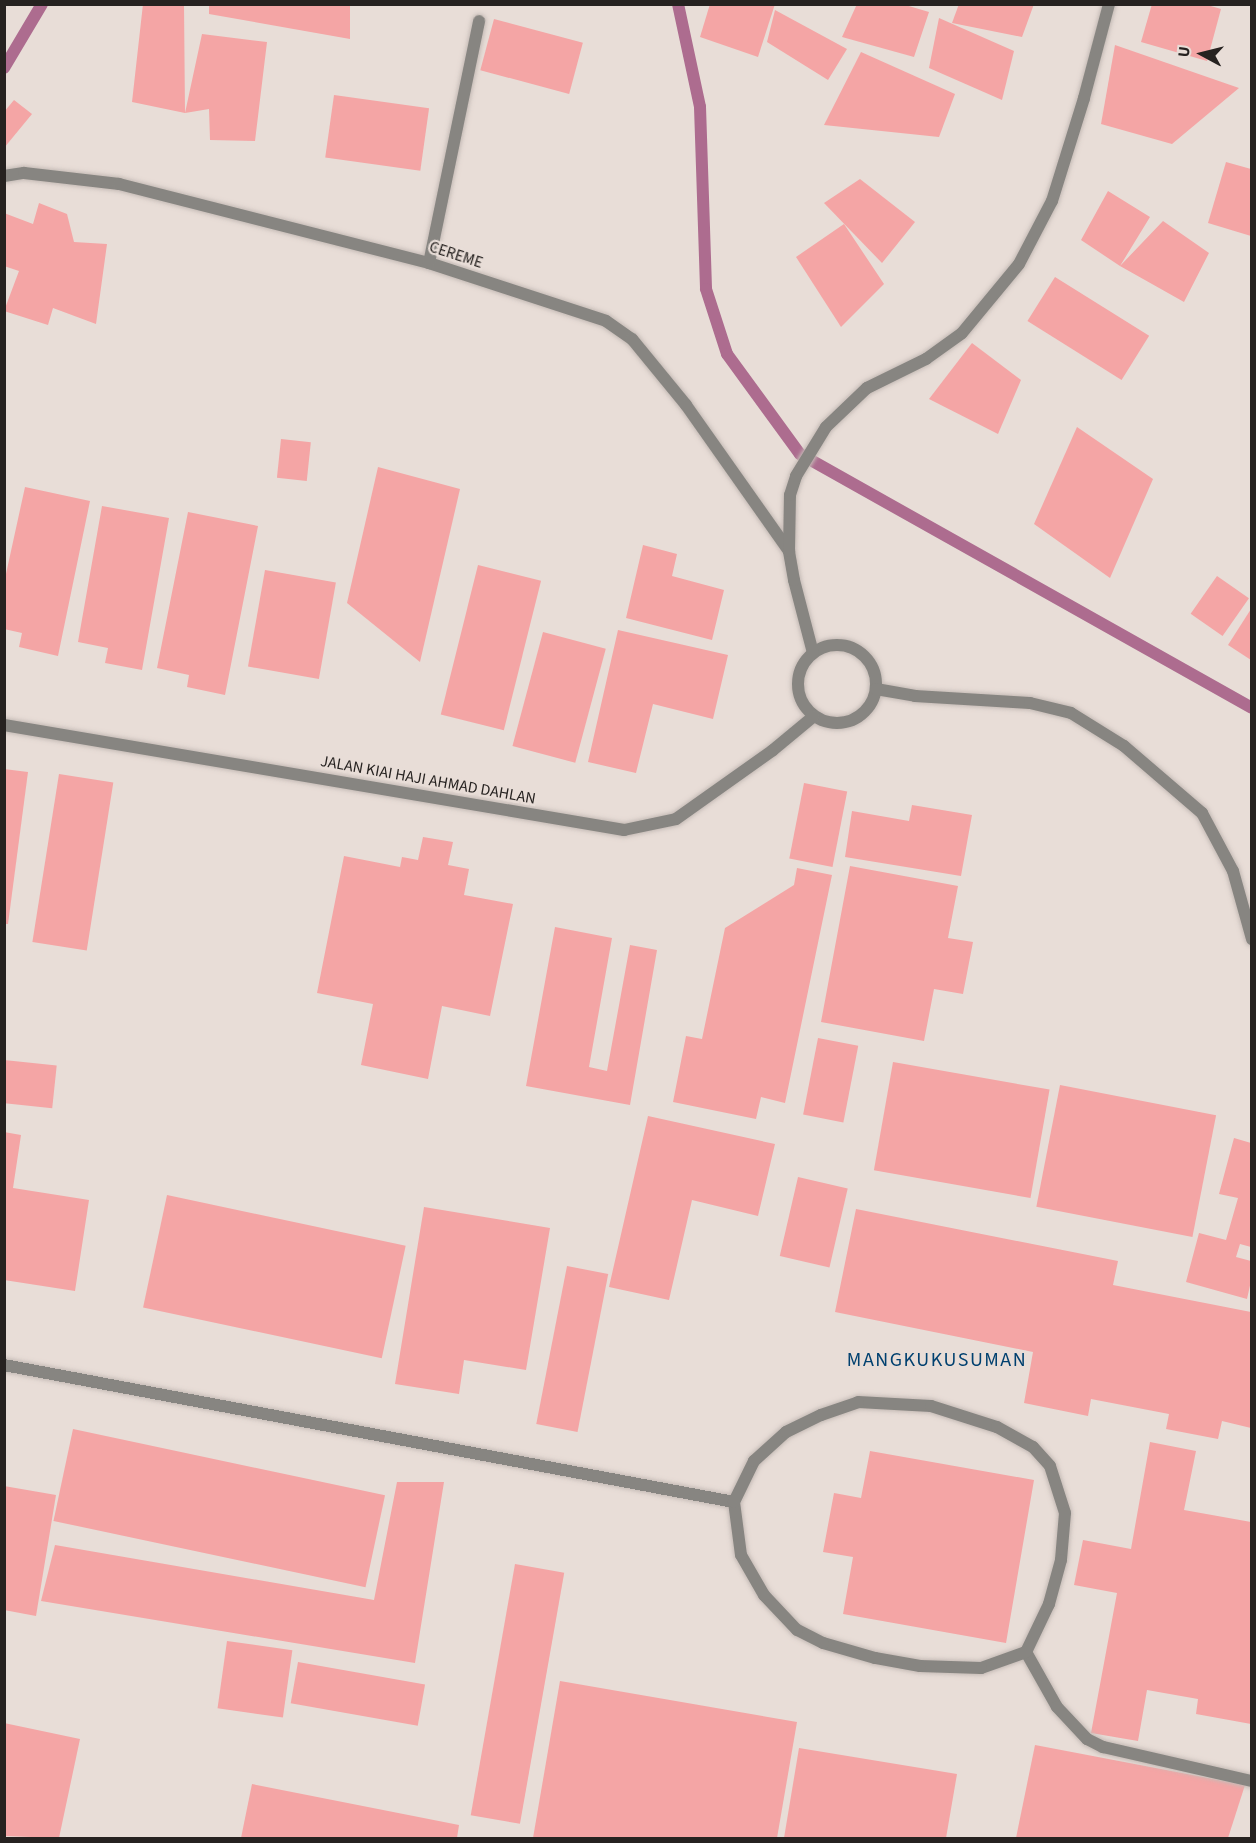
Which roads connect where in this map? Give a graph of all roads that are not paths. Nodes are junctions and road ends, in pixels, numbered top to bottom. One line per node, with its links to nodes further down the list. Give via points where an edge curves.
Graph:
1 (1109, 4): 5 (street, via 1052,201 1019,264 962,333 926,359 867,388 826,427 796,476 790,495)
2 (478, 21): 4 (street)
3 (4, 176): 4 (street, CEREME, via 24,173 119,184)
4 (429, 263): 5 (street, CEREME, via 606,321 632,339 711,438)
5 (789, 550): 6 (street)
6 (813, 653): 7 (street, via 842,644 857,650 875,674); 8 (street, via 798,678 804,706)
7 (876, 690): 8 (street, via 871,705 845,723 829,723); 10 (street, via 1030,703 1071,713 1124,746 1202,813 1233,871)
8 (814, 716): 9 (street, JALAN KIAI HAJI AHMAD DAHLAN, via 676,819 624,830)
9 (4, 725)
10 (1251, 939)
11 (4, 1365): 12 (street)
12 (734, 1502): 13 (street, via 741,1555 764,1595 797,1630 823,1643 920,1666 981,1668); 13 (street, via 754,1461 786,1432 858,1402 931,1406 997,1427 1033,1447 1050,1466 1065,1513 1061,1560 1052,1593)
13 (1026, 1652): 14 (street, via 1057,1707 1087,1738 1103,1747)
14 (1251, 1781)

